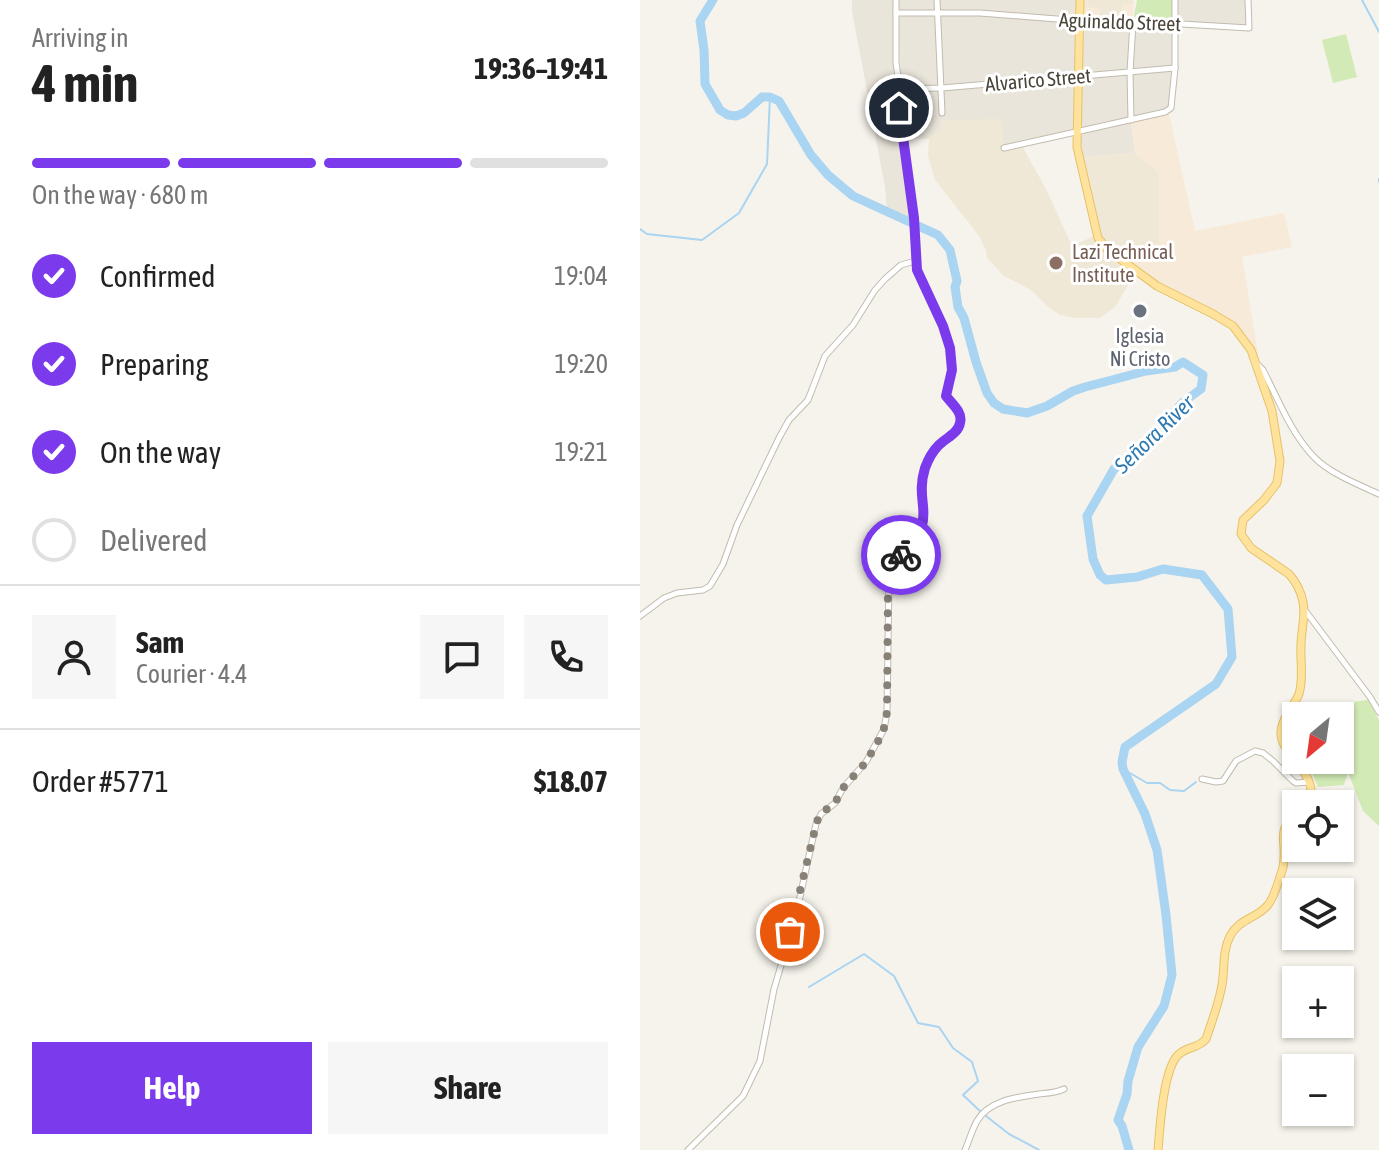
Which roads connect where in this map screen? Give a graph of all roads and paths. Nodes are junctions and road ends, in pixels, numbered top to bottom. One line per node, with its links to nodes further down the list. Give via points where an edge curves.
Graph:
1 (896, 0): 6 (street)
2 (937, 0): 7 (street)
3 (1080, 0): 8 (main road)
4 (1175, 0): 10 (street)
5 (1248, 0): 10 (street, Aguinaldo Street, via 1249,28)
6 (896, 13): 7 (street, Aguinaldo Street); 15 (street)
7 (937, 13): 8 (street, Aguinaldo Street); 14 (street)
8 (1080, 21): 9 (street, Aguinaldo Street); 13 (main road)
9 (1133, 22): 10 (street, Aguinaldo Street); 12 (street)
10 (1176, 24): 11 (street)
11 (1175, 68): 12 (street, Alvarico Street); 17 (street, via 1172,105 1165,112)
12 (1130, 72): 13 (street, Alvarico Street); 17 (street)
13 (1078, 76): 14 (street, Alvarico Street); 18 (main road)
14 (942, 88): 15 (street, Alvarico Street); 16 (street)
15 (900, 89): 20 (street)
16 (942, 113)
17 (1131, 120): 18 (street)
18 (1077, 131): 19 (street); 21 (main road, via 1102,244 1157,286 1233,326)
19 (1004, 148)
20 (915, 261): 24 (street, via 887,277 825,356 808,400 788,422 757,481 710,586 664,598); 31 (street, via 950,348 946,396 961,422 927,464 923,525 891,572 885,725 866,762 816,824 753,1077 743,1096)
21 (1257, 364): 22 (street, via 1316,459); 23 (main road, via 1274,419 1280,467 1275,487 1244,518 1241,534 1251,548 1294,580)
22 (1379, 494)
23 (1304, 609): 25 (street); 27 (main road, via 1303,675 1281,733)
24 (640, 616)
25 (1379, 712)
26 (1202, 779): 27 (street, via 1223,781 1236,761 1259,751 1296,783)
27 (1309, 782): 28 (main road)
28 (1310, 790)
29 (1284, 862): 33 (main road, via 1273,897 1264,909 1238,924 1225,947 1222,989 1206,1039 1178,1054 1171,1066)
30 (1064, 1089): 32 (street, via 998,1103 985,1111)
31 (688, 1150)
32 (965, 1150)
33 (1158, 1150)

